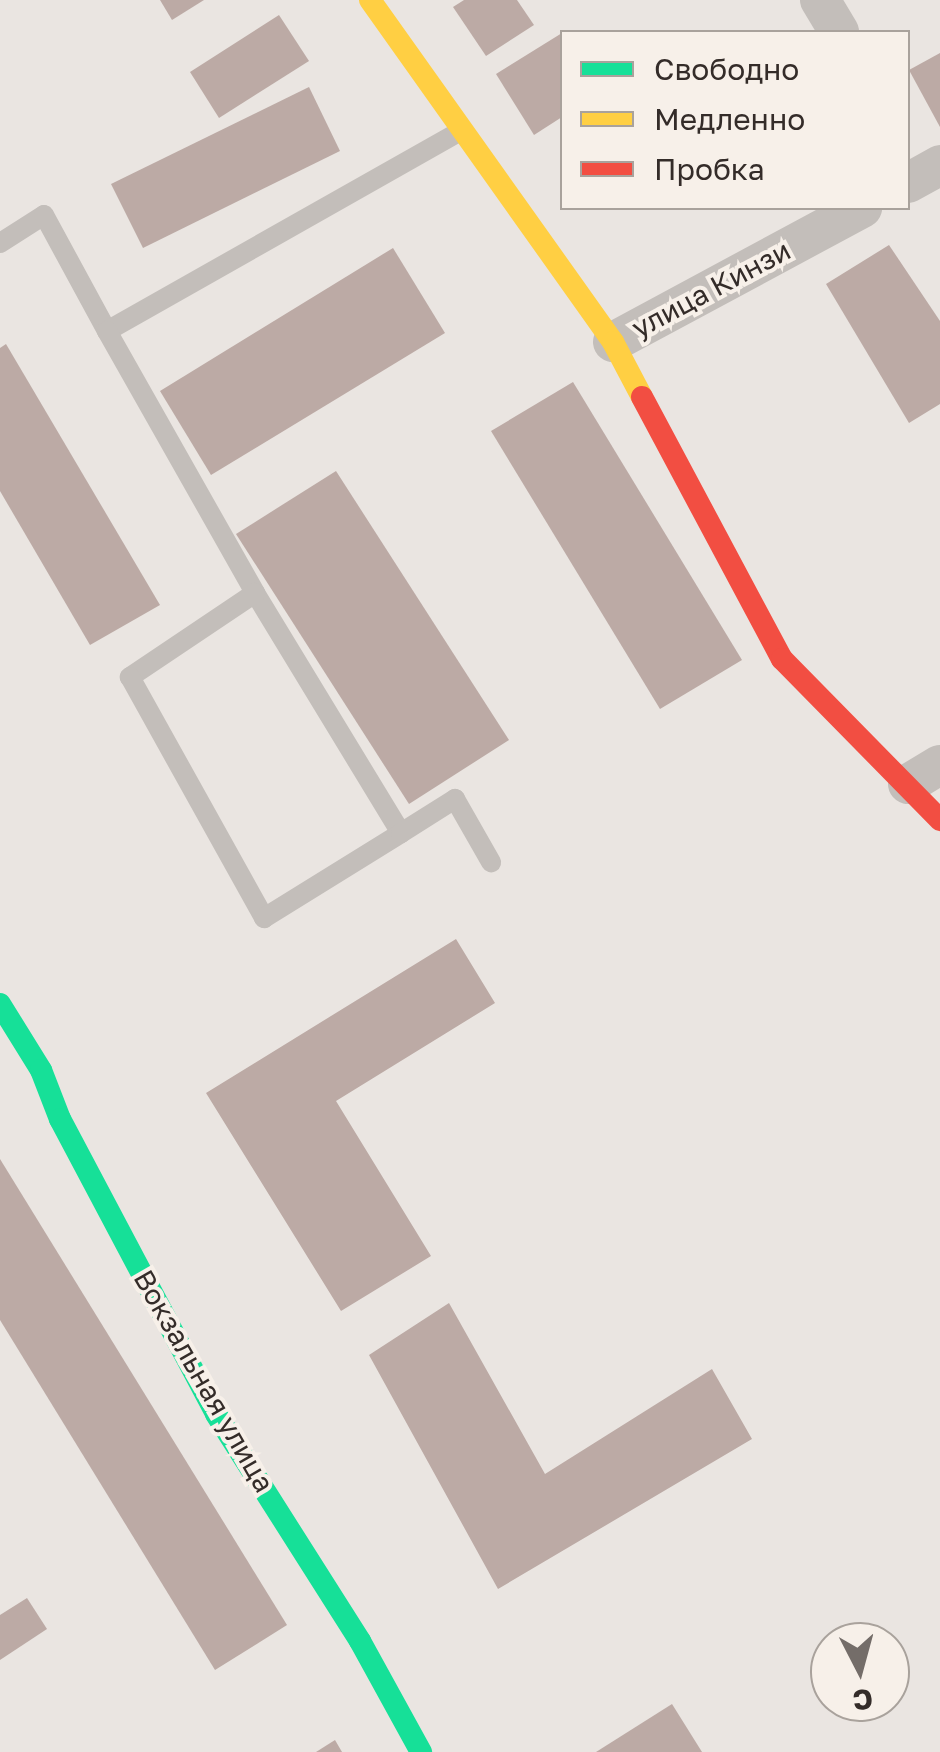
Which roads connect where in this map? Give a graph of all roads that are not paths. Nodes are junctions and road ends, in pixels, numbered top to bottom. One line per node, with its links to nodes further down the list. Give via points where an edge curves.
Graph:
1 (370, 0): 4 (street)
2 (820, 0): 3 (street)
3 (838, 30)
4 (463, 130): 7 (lane); 8 (street)
5 (858, 210): 8 (street, улица Кинзи)
6 (0, 244): 7 (lane, via 44,215)
7 (107, 331): 9 (lane)
8 (613, 342): 10 (street, via 782,659)
9 (255, 593): 12 (lane); 12 (lane, via 130,676 264,918)
10 (924, 774): 11 (street)
11 (940, 820)
12 (401, 833): 13 (lane, via 455,799)
13 (492, 862)
14 (0, 1004): 15 (street, Вокзальная улица, via 216,1414)
15 (421, 1752)

